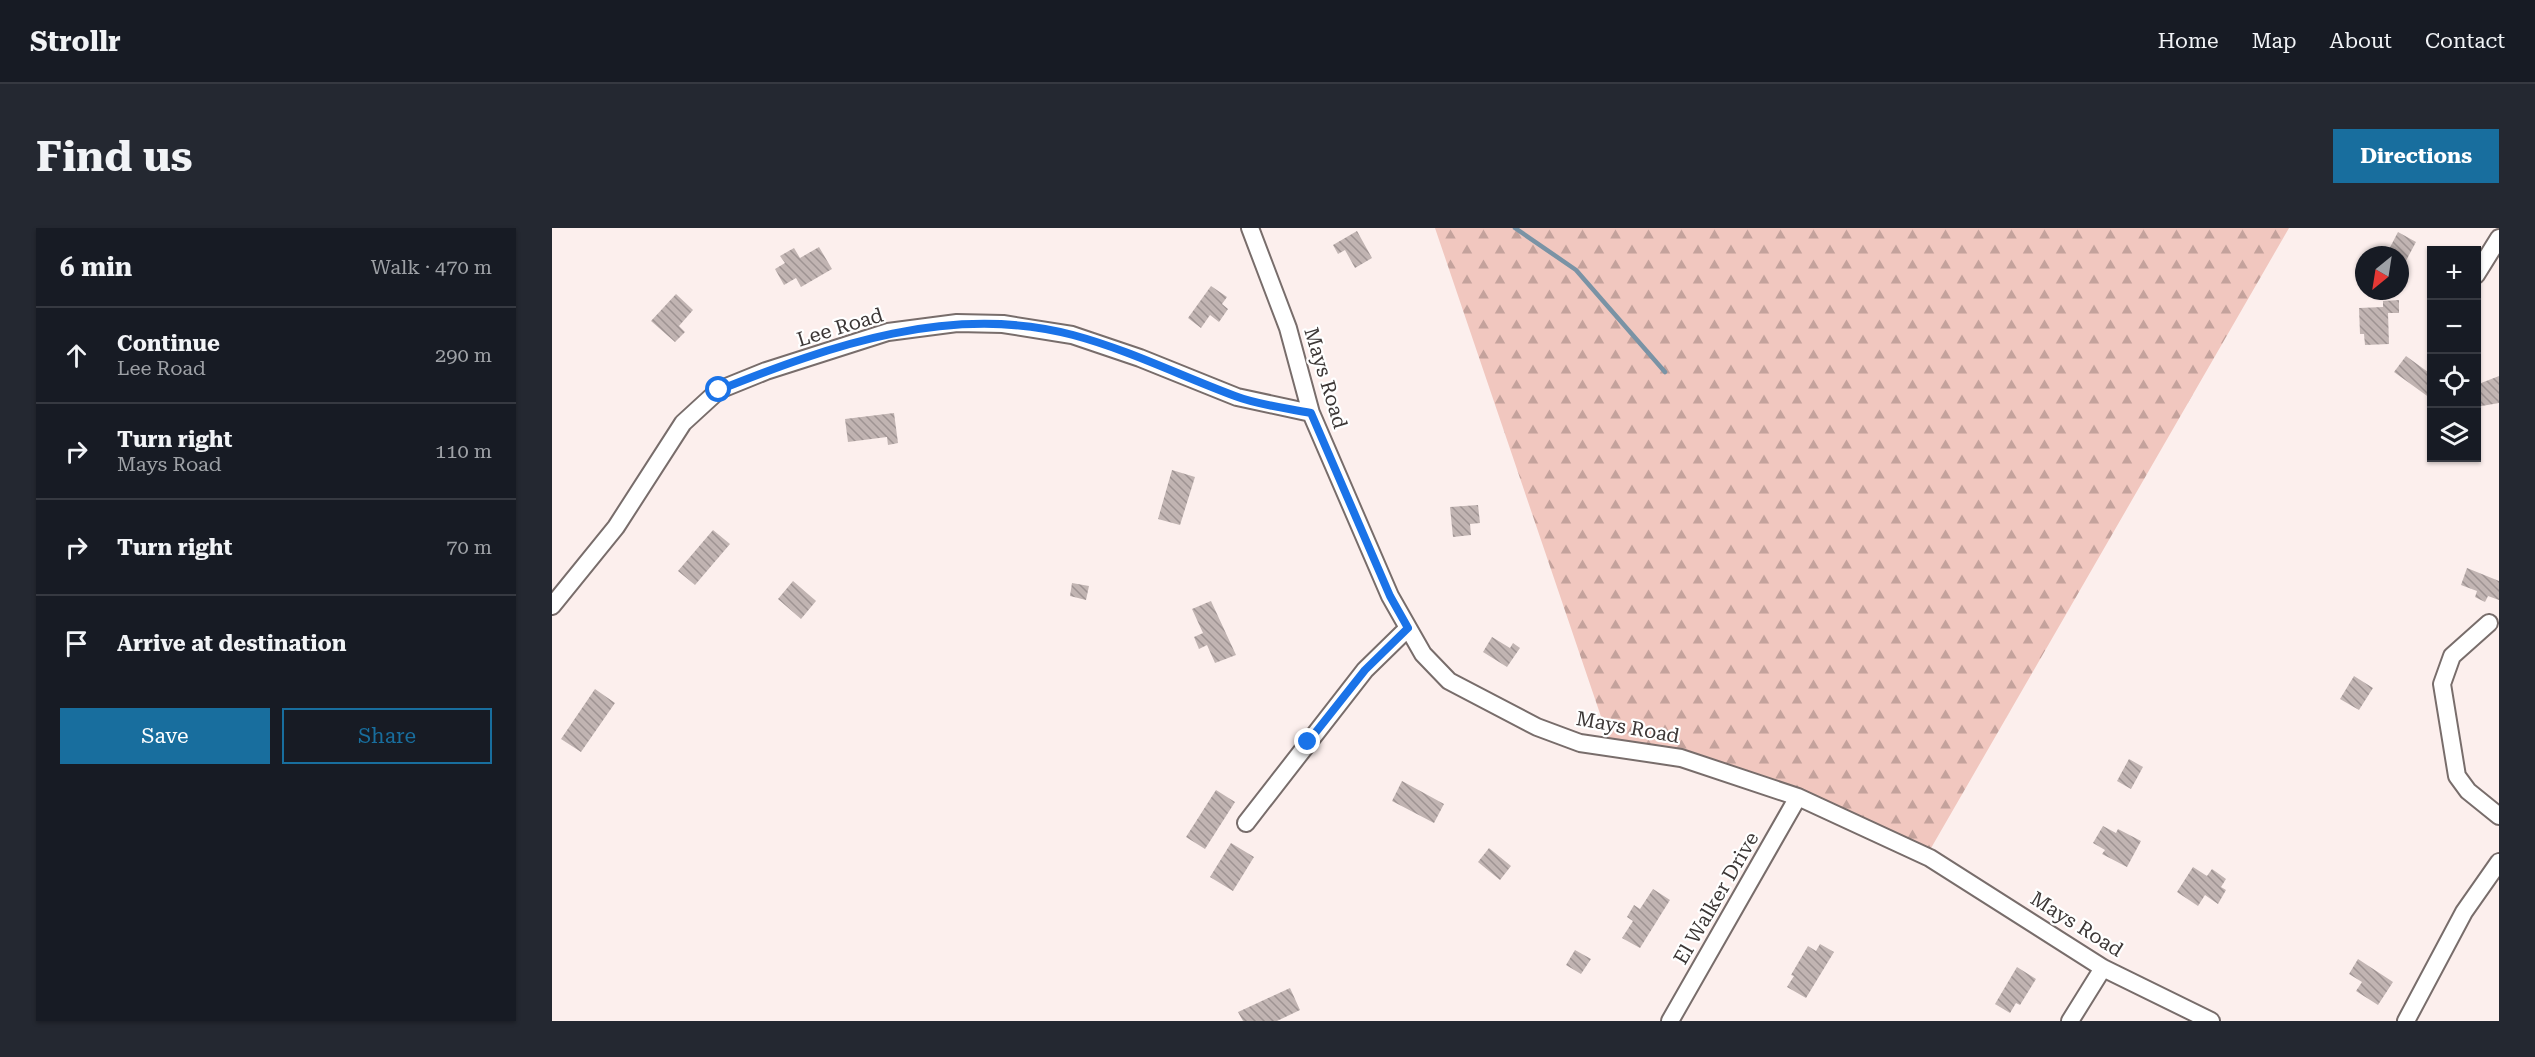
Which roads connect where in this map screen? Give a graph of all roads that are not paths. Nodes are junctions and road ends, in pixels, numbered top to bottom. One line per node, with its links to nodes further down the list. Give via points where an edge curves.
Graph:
1 (1250, 228): 4 (street, Mays Road, via 1288,328)
2 (2499, 238): 3 (street)
3 (2481, 267)
4 (1311, 413): 5 (street, Lee Road, via 1238,398 1072,335 1003,324 957,323 888,333 719,390 683,423 616,527); 7 (street, Mays Road, via 1390,596)
5 (552, 606)
6 (2489, 623): 9 (street, via 2452,656 2442,693 2457,777)
7 (1408, 628): 8 (street, Mays Road, via 1423,654 1449,681 1537,727 1580,743 1681,758); 10 (street, via 1365,670)
8 (1798, 797): 12 (street, Mays Road, via 1930,858); 13 (street, El Walker Drive)
9 (2499, 816)
10 (1246, 823)
11 (2499, 862): 16 (street, via 2464,912)
12 (2103, 968): 14 (street); 15 (street, Mays Road)
13 (1670, 1021)
14 (2070, 1021)
15 (2211, 1021)
16 (2406, 1021)

